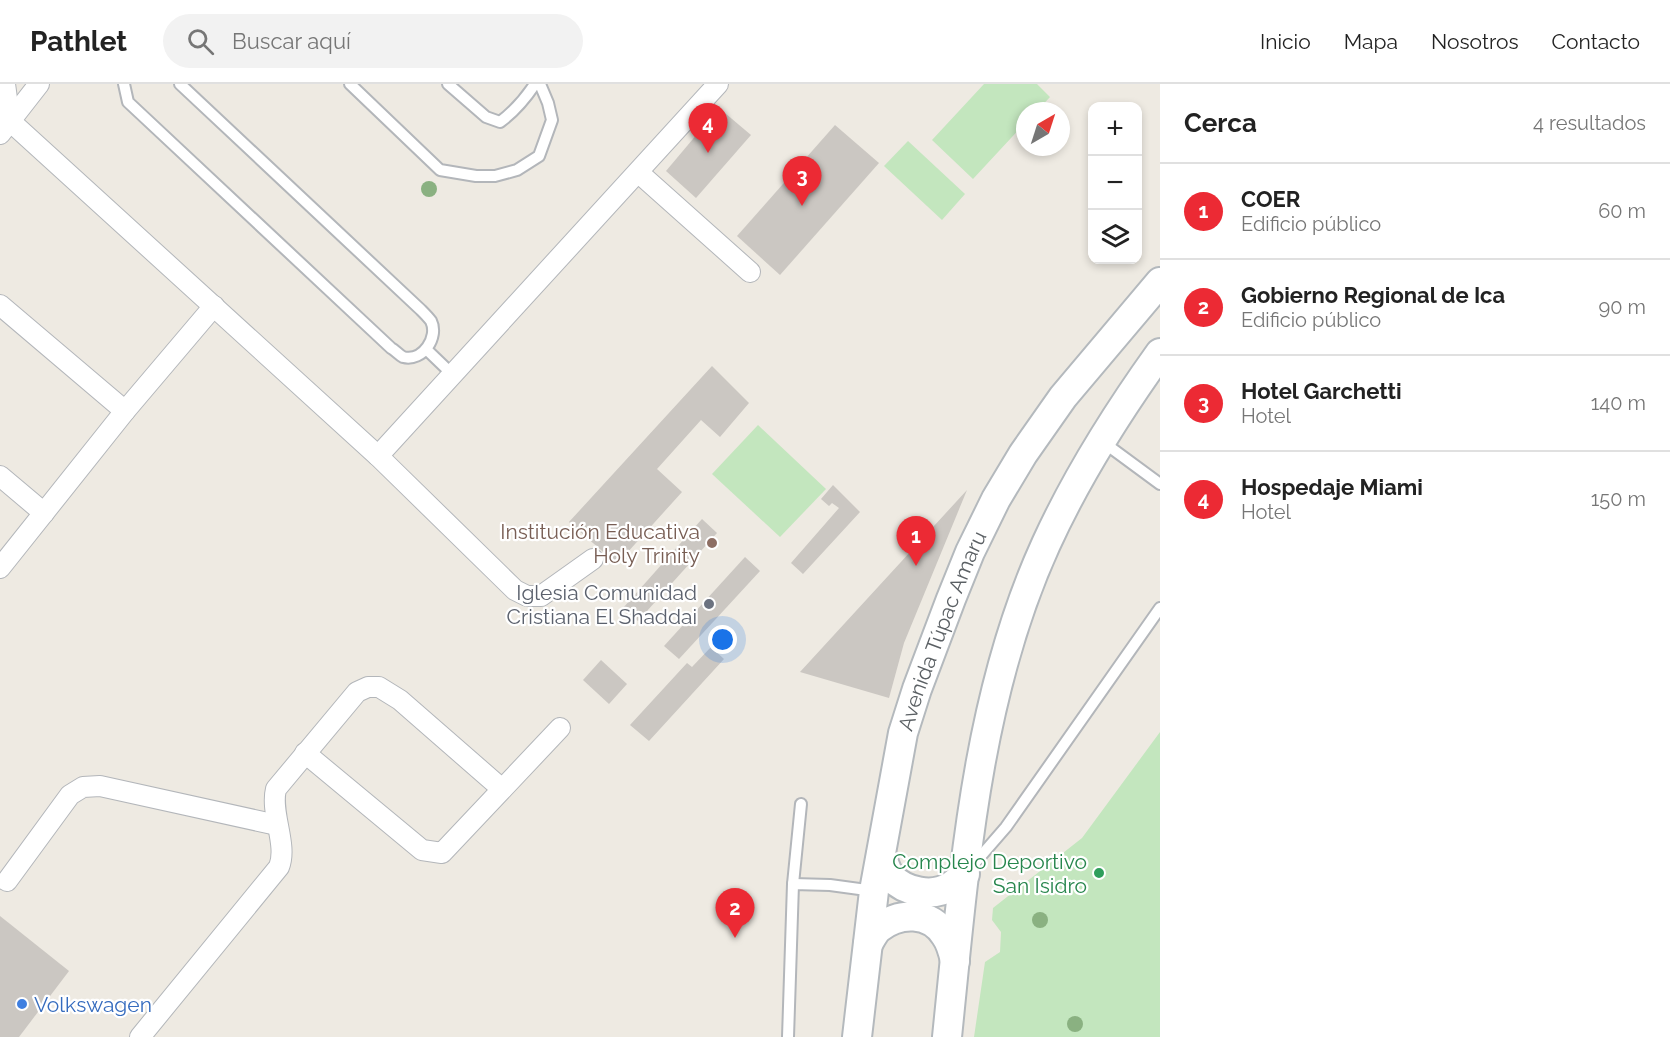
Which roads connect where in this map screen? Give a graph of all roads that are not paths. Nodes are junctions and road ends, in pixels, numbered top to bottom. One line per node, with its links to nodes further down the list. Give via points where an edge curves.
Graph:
1 (5, 84): 9 (street)
2 (39, 84): 9 (street)
3 (124, 84): 15 (lane, via 128,102 391,348 403,357 414,357)
4 (180, 84): 15 (lane, via 421,310 432,322 433,335)
5 (350, 84): 7 (lane, via 440,170 476,176 517,170 539,156 552,120)
6 (448, 84): 7 (lane, via 486,117 500,122)
7 (538, 84)
8 (718, 84): 10 (street)
9 (5, 128): 14 (street)
10 (639, 173): 11 (street); 17 (street)
11 (750, 272)
12 (1160, 282): 32 (main road, Avenida Túpac Amaru, via 1070,388 1023,454 970,552 903,733)
13 (0, 305): 18 (street)
14 (214, 306): 18 (street); 20 (street)
15 (427, 350): 17 (lane)
16 (1160, 353): 19 (main road)
17 (452, 374): 20 (street)
18 (125, 411): 23 (street)
19 (1100, 440): 22 (lane); 33 (main road, via 1046,544 1006,653 977,786)
20 (378, 456): 24 (street, via 515,590 527,596 541,596)
21 (0, 476): 23 (street)
22 (1160, 484)
23 (44, 513): 25 (street)
24 (593, 559)
25 (0, 568)
26 (1160, 608): 33 (lane, via 1006,827)
27 (560, 728): 29 (street)
28 (305, 753): 29 (street, via 422,850 442,853); 29 (street, via 357,692 379,687 400,700); 31 (street, via 276,789 273,799)
29 (502, 789)
30 (801, 804): 35 (lane)
31 (277, 825): 34 (street, via 100,786 83,787 70,795); 39 (street, via 279,867)
32 (881, 855): 33 (main road, via 889,875 902,886 920,892 937,892 952,886); 36 (main road, Avenida Túpac Amaru)
33 (965, 873): 38 (main road)
34 (7, 881)
35 (793, 884): 36 (lane); 40 (lane)
36 (874, 891): 37 (main road, Avenida Túpac Amaru)
37 (868, 944): 38 (main road, via 876,930 889,922 919,916 944,932); 41 (main road, Avenida Túpac Amaru)
38 (955, 961): 42 (main road)
39 (140, 1037)
40 (788, 1037)
41 (858, 1037)
42 (947, 1037)

